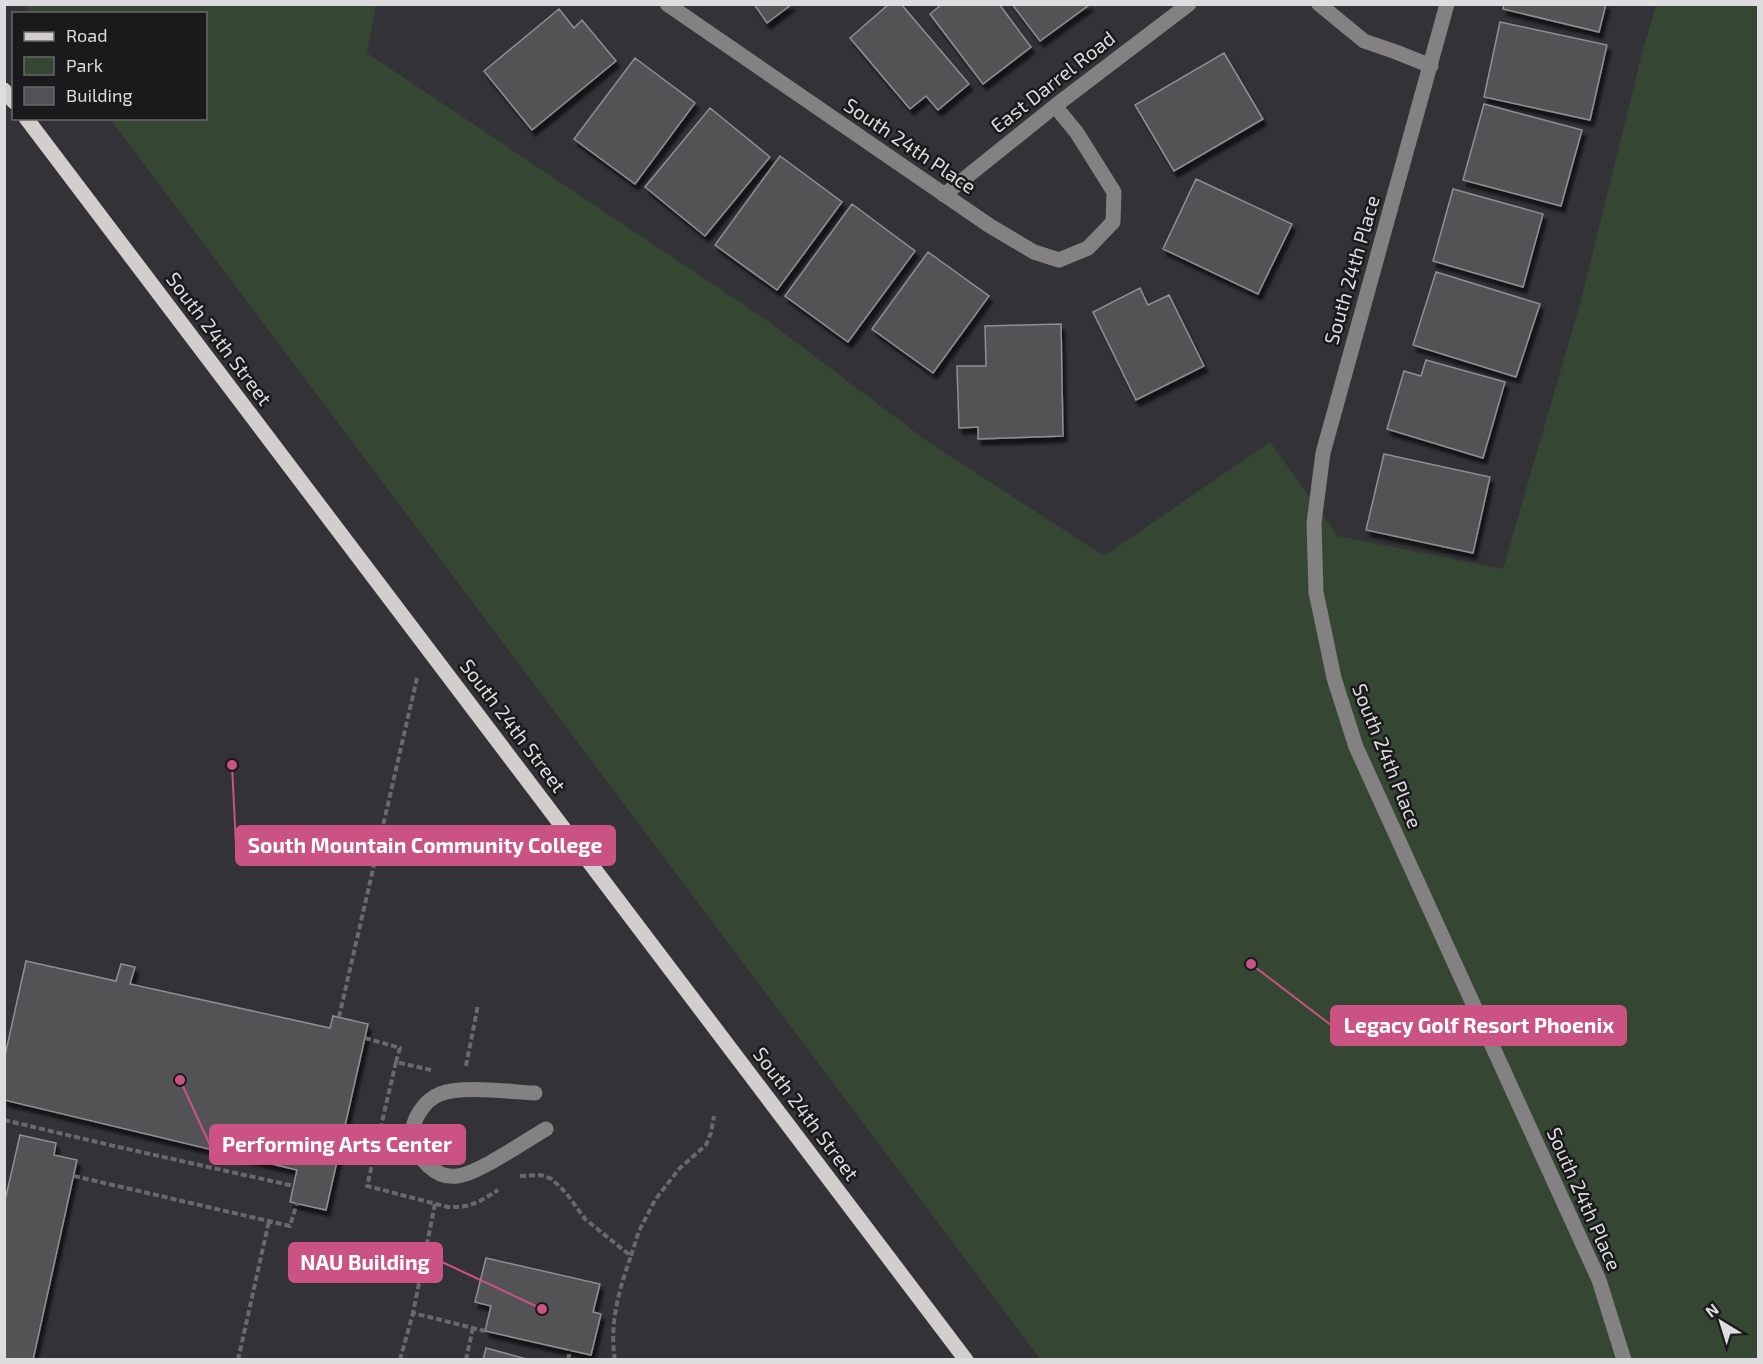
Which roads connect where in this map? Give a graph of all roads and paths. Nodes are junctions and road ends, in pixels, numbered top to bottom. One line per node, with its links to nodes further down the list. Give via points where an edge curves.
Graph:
1 (667, 4): 8 (street, South 24th Place)
2 (1189, 4): 6 (street, East Darrel Road)
3 (1319, 4): 5 (street, via 1364,41)
4 (1447, 4): 5 (street)
5 (1431, 66): 38 (street, South 24th Place, via 1323,453 1314,524 1316,592 1334,678 1356,747 1599,1280)
6 (1055, 106): 8 (street, East Darrel Road); 8 (street, South 24th Place, via 1114,192 1113,222 1088,248 1059,260 1034,252)
7 (28, 120): 9 (main road, South 24th Street)
8 (944, 195)
9 (424, 645): 11 (path); 37 (main road, South 24th Street)
10 (478, 1005): 14 (path)
11 (339, 1017)
12 (365, 1038): 13 (path, via 400,1048)
13 (396, 1062): 15 (path); 25 (path, via 367,1186)
14 (466, 1068)
15 (441, 1073)
16 (535, 1093): 19 (street, via 455,1090 439,1094 421,1110 412,1137 418,1154 427,1164 442,1175 457,1176 473,1172)
17 (714, 1116): 27 (path, via 706,1144 655,1200)
18 (4, 1120): 22 (path)
19 (546, 1129)
20 (74, 1176): 26 (path)
21 (512, 1181): 27 (path, via 533,1174 552,1179 585,1219)
22 (294, 1186)
23 (504, 1186): 25 (path, via 467,1207)
24 (297, 1203): 26 (path, via 290,1226)
25 (435, 1204): 28 (path)
26 (269, 1221): 32 (path)
27 (631, 1256): 36 (path, via 615,1311)
28 (413, 1313): 29 (path); 33 (path)
29 (473, 1327): 30 (path); 34 (path)
30 (485, 1331)
31 (570, 1350): 35 (path)
32 (238, 1359)
33 (400, 1359)
34 (466, 1359)
35 (568, 1359)
36 (615, 1359)
37 (966, 1359)
38 (1624, 1359)

